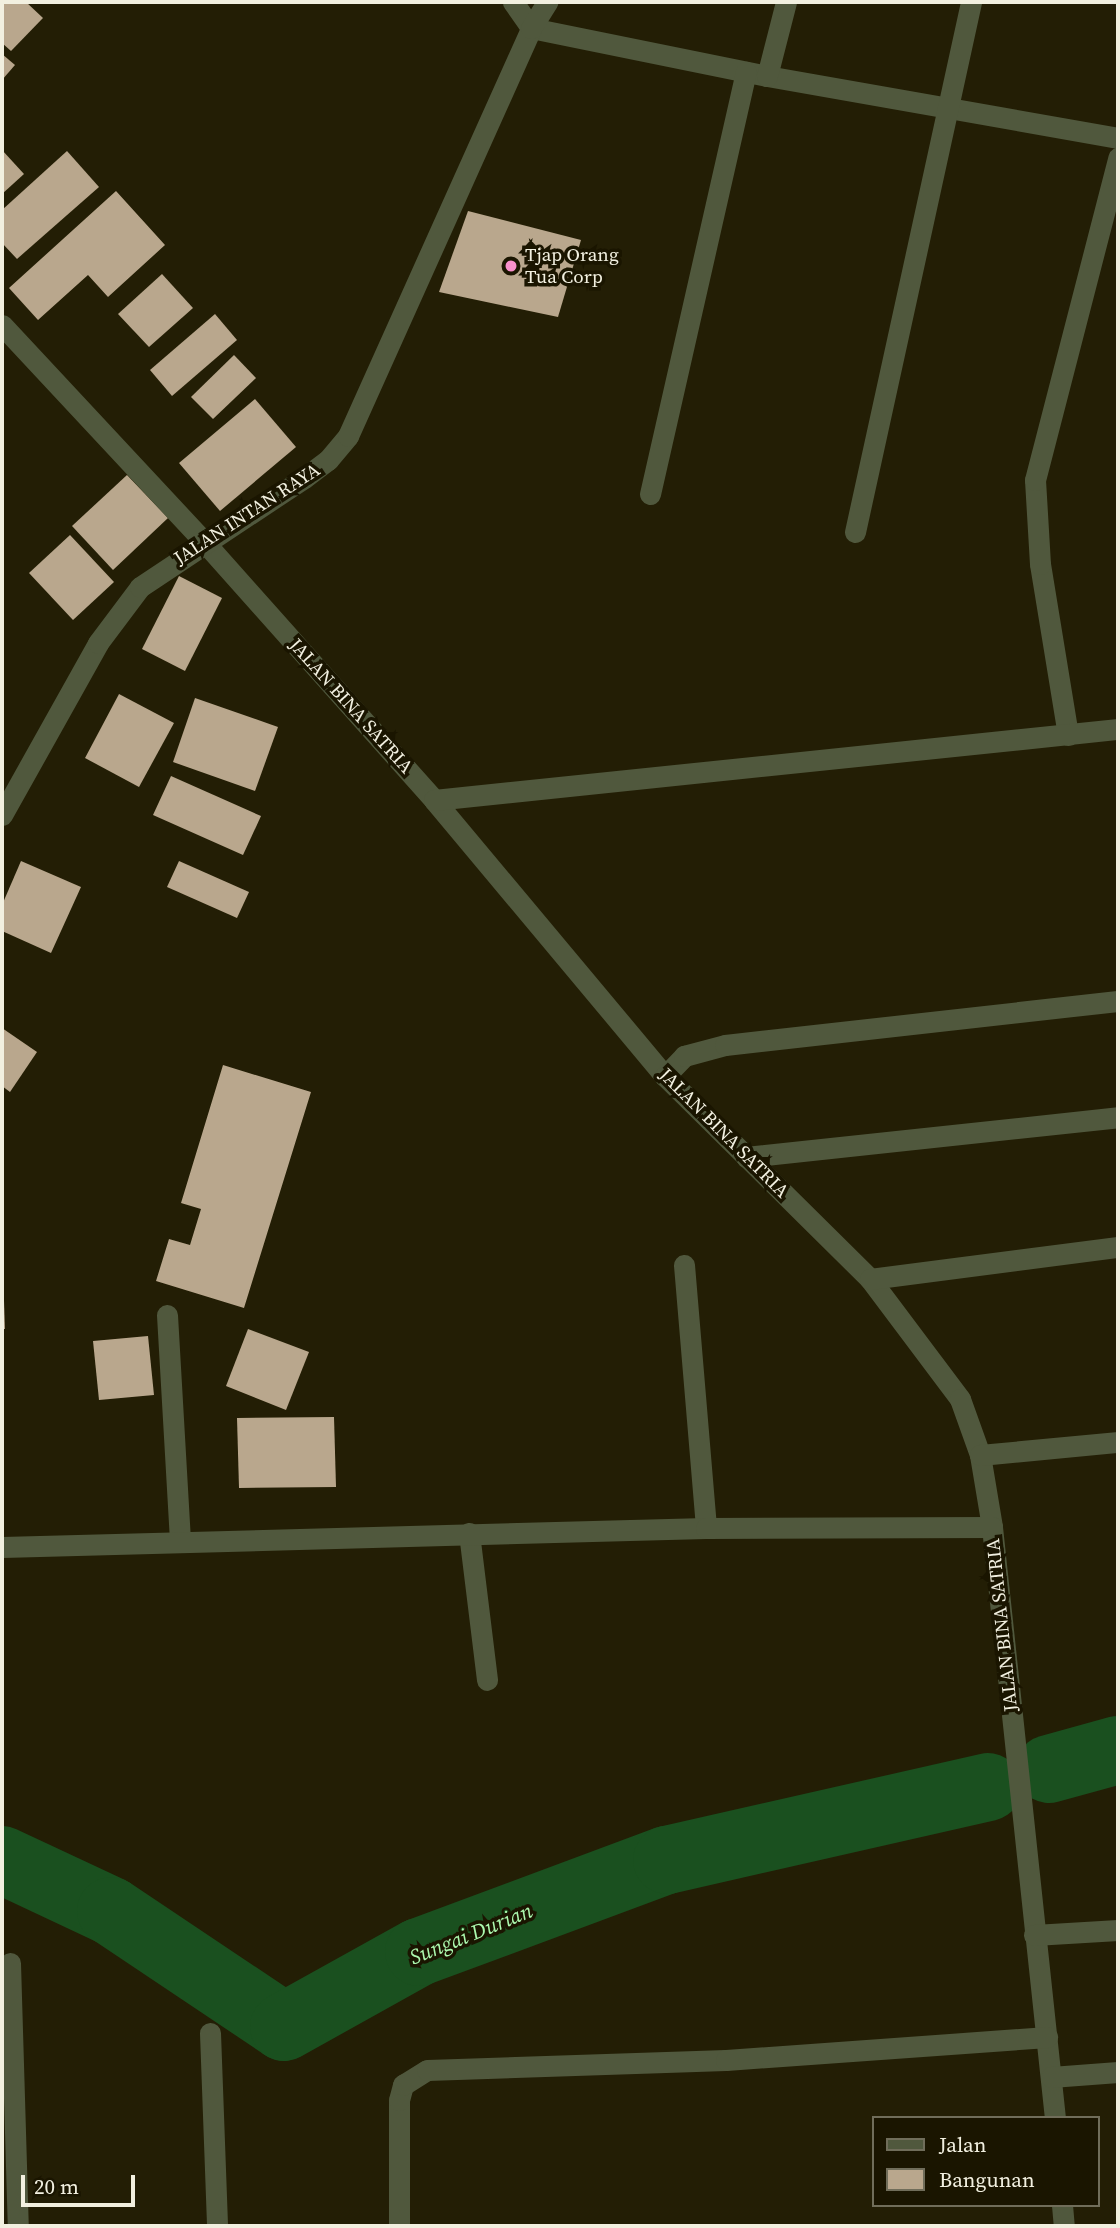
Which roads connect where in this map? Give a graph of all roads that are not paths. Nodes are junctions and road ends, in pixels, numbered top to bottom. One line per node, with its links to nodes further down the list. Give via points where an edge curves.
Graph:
1 (513, 2): 5 (street)
2 (547, 2): 5 (street, JALAN INTAN RAYA)
3 (786, 2): 7 (street)
4 (971, 2): 8 (street)
5 (531, 28): 6 (street); 14 (street, JALAN INTAN RAYA, via 348,436 328,460)
6 (746, 72): 7 (street); 12 (street)
7 (767, 76): 8 (street)
8 (950, 110): 9 (street); 13 (street)
9 (1118, 138)
10 (1118, 158): 16 (street, via 1035,480 1036,531)
11 (2, 326): 14 (street, JALAN BINA SATRIA)
12 (650, 494)
13 (855, 532)
14 (208, 545): 17 (street, JALAN BINA SATRIA); 18 (street, JALAN INTAN RAYA, via 140,587 98,643)
15 (1118, 729): 16 (street)
16 (1068, 735): 17 (street)
17 (434, 800): 20 (street, JALAN BINA SATRIA)
18 (2, 815)
19 (1118, 1001): 20 (street, via 725,1045 684,1056)
20 (665, 1076): 22 (street, JALAN BINA SATRIA)
21 (1118, 1117): 22 (street)
22 (746, 1157): 25 (street, JALAN BINA SATRIA)
23 (1118, 1247): 25 (street)
24 (684, 1265): 30 (street)
25 (870, 1279): 28 (street, JALAN BINA SATRIA, via 960,1399)
26 (167, 1315): 32 (street)
27 (1118, 1442): 28 (street)
28 (980, 1455): 29 (street, JALAN BINA SATRIA)
29 (992, 1527): 30 (street); 36 (street, JALAN BINA SATRIA)
30 (706, 1528): 31 (street)
31 (469, 1533): 32 (street); 34 (street)
32 (180, 1542): 33 (street)
33 (2, 1547)
34 (487, 1680)
35 (1118, 1930): 36 (street)
36 (1034, 1935): 39 (street, JALAN BINA SATRIA)
37 (10, 1963): 44 (street)
38 (210, 2033): 45 (street)
39 (1046, 2037): 41 (street, JALAN BINA SATRIA); 46 (street, via 726,2060 427,2070 403,2085 399,2100)
40 (1118, 2072): 41 (street)
41 (1051, 2077): 42 (street, JALAN BINA SATRIA)
42 (1055, 2116)
43 (1062, 2207): 47 (street)
44 (18, 2226)
45 (217, 2226)
46 (400, 2226)
47 (1064, 2226)

